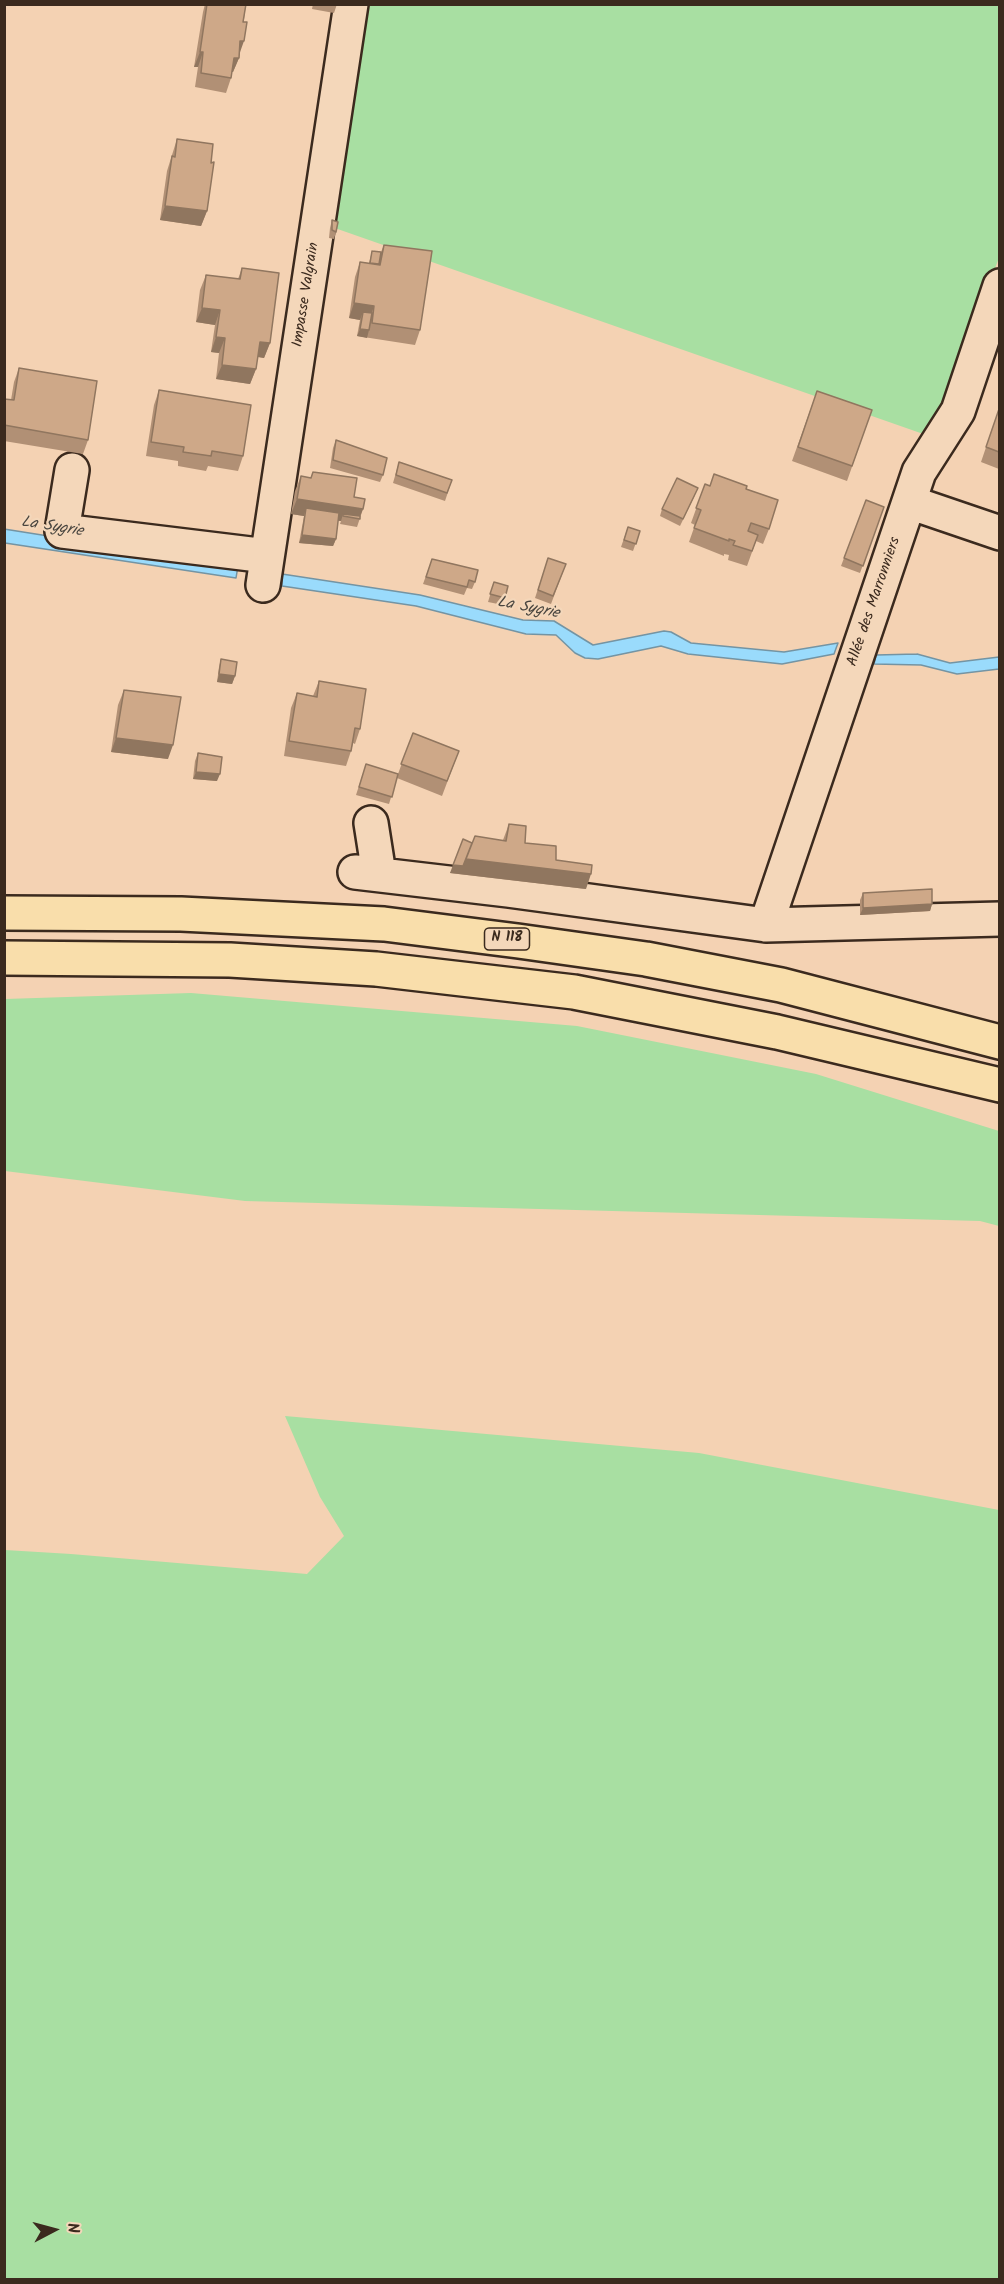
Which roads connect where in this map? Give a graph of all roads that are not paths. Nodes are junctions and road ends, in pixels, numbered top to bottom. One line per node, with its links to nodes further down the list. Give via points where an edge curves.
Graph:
1 (351, 4): 3 (street, Impasse Valgrain, via 265,571 62,531)
2 (999, 286): 4 (street, Allée des Marronniers, via 958,411 920,472)
3 (72, 470)
4 (909, 502): 5 (street); 9 (street, Allée des Marronniers)
5 (999, 533)
6 (371, 824): 9 (street, via 367,873)
7 (4, 913): 11 (highway, N 118, via 181,914 384,924 518,941 646,959 782,986)
8 (999, 919): 9 (street)
9 (766, 924)
10 (4, 958): 12 (highway, via 230,960 364,968 574,992 777,1032)
11 (999, 1042)
12 (999, 1085)

